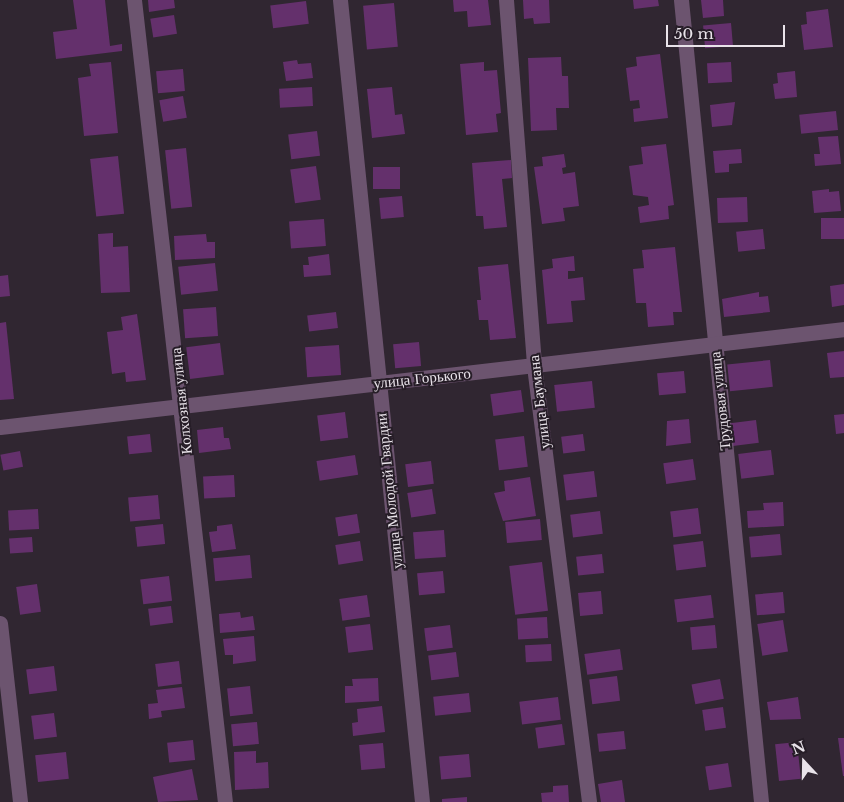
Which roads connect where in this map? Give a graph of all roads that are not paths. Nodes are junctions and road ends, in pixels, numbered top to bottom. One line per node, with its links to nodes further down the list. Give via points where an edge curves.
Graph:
1 (134, 0): 9 (street, Колхозная улица)
2 (340, 0): 8 (street, улица Молодой Гвардии)
3 (506, 0): 7 (street, улица Баумана)
4 (681, 0): 6 (street, Трудовая улица)
5 (844, 329): 6 (street, улица Горького)
6 (714, 346): 7 (street, улица Горького); 16 (street, Трудовая улица)
7 (534, 366): 8 (street, улица Горького); 15 (street, улица Баумана)
8 (378, 383): 9 (street, улица Горького); 14 (street, улица Молодой Гвардии)
9 (182, 407): 10 (street, улица Горького); 13 (street, Колхозная улица)
10 (0, 427)
11 (0, 623): 12 (street)
12 (20, 802)
13 (225, 802)
14 (422, 802)
15 (589, 802)
16 (761, 802)

